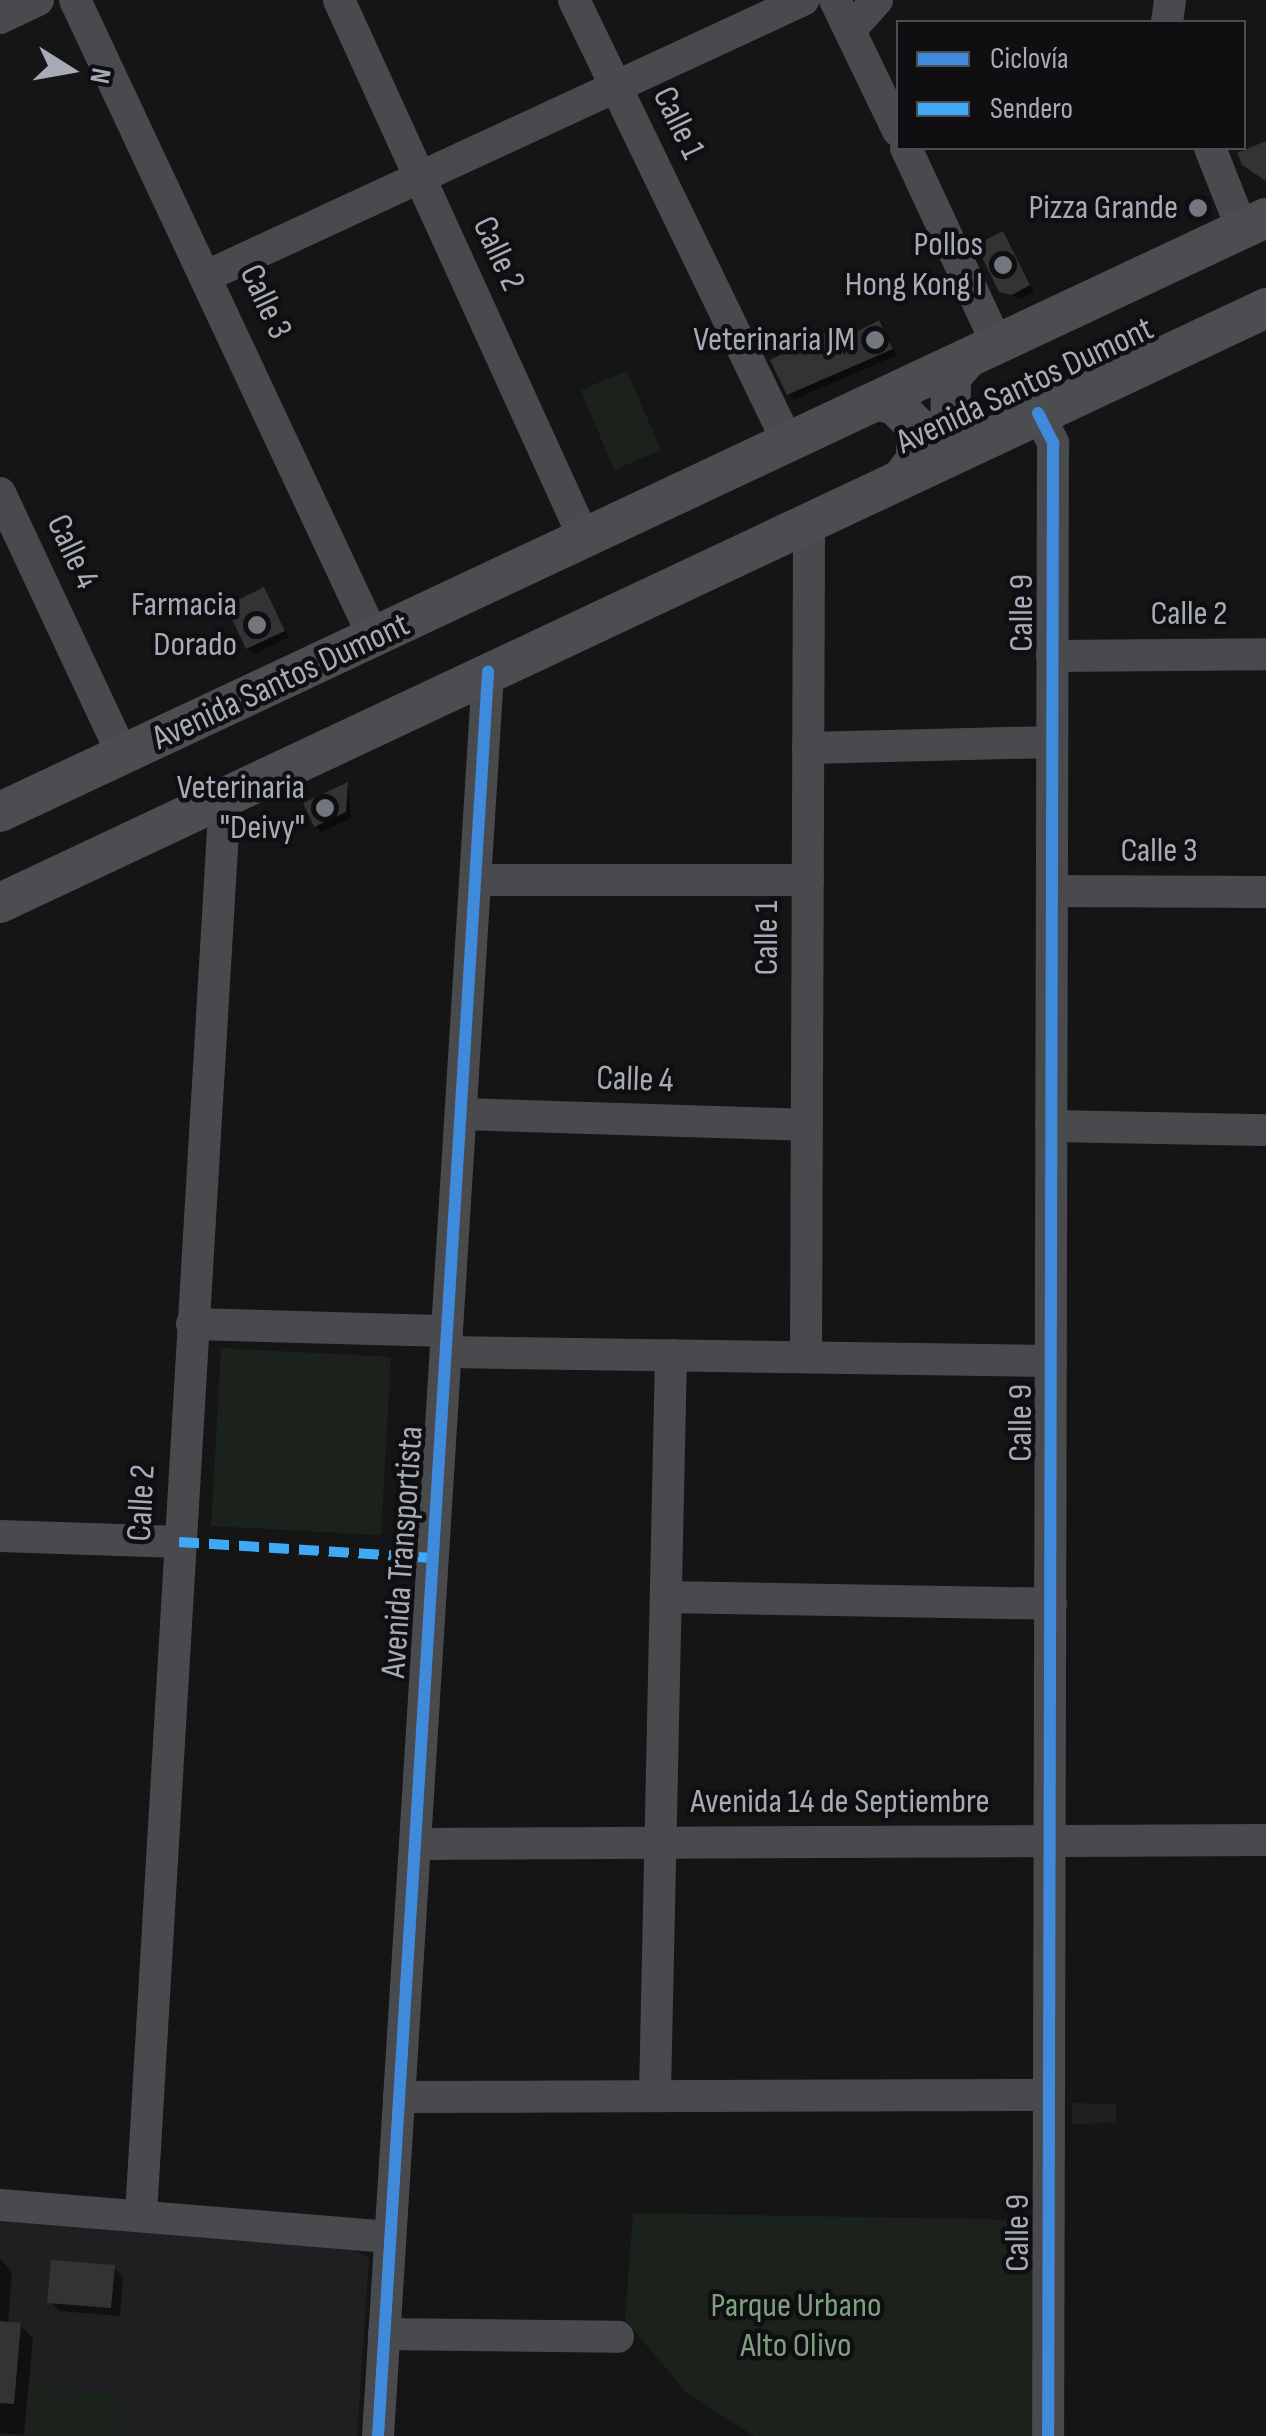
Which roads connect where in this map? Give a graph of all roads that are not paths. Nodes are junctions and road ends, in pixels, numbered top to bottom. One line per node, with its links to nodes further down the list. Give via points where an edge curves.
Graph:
1 (38, 0): 8 (street)
2 (75, 0): 15 (street, Calle 3)
3 (340, 0): 13 (street, Calle 2)
4 (574, 0): 9 (street, Calle 1)
5 (803, 0): 9 (street)
6 (877, 0): 7 (street)
7 (843, 14): 10 (street)
8 (0, 18)
9 (616, 87): 13 (street); 21 (street, Calle 1)
10 (896, 127)
11 (907, 150): 17 (street)
12 (1211, 150): 14 (street)
13 (419, 178): 15 (street); 25 (street, Calle 2)
14 (1254, 224): 17 (main road, Avenida Santos Dumont)
15 (208, 275): 26 (street, Calle 3)
16 (1266, 308): 19 (main road, Avenida Santos Dumont)
17 (981, 353): 18 (main road, Avenida Santos Dumont); 20 (main road, via 951,376 946,396 963,432)
18 (878, 401): 21 (main road, Avenida Santos Dumont); 22 (main road, via 894,404 917,427 920,444)
19 (1038, 413): 20 (main road, Avenida Santos Dumont); 28 (street, Calle 9, via 1053,442)
20 (982, 440): 22 (main road, Avenida Santos Dumont)
21 (788, 443): 25 (main road, Avenida Santos Dumont)
22 (906, 473): 24 (main road, Avenida Santos Dumont)
23 (0, 492): 32 (street, Calle 4)
24 (809, 519): 29 (main road, Avenida Santos Dumont); 31 (street, Calle 1)
25 (585, 540): 26 (main road, Avenida Santos Dumont)
26 (375, 640): 32 (main road, Avenida Santos Dumont)
27 (1266, 654): 28 (street, Calle 2)
28 (1052, 656): 30 (street, Calle 9)
29 (488, 672): 33 (main road, Avenida Santos Dumont); 35 (street, Avenida Transportista)
30 (1052, 742): 31 (street); 37 (street, Calle 9)
31 (808, 748): 36 (street, Calle 1)
32 (123, 754): 34 (main road, Avenida Santos Dumont)
33 (225, 796): 39 (main road, Avenida Santos Dumont); 44 (street, Calle 2)
34 (0, 812)
35 (475, 880): 36 (street); 40 (street, Avenida Transportista)
36 (808, 880): 41 (street, Calle 1)
37 (1052, 891): 38 (street, Calle 3); 42 (street, Calle 9)
38 (1266, 892)
39 (0, 902)
40 (461, 1114): 41 (street, Calle 4); 45 (street, Avenida Transportista)
41 (806, 1125): 47 (street, Calle 1)
42 (1051, 1126): 43 (street); 48 (street, Calle 9)
43 (1266, 1130)
44 (192, 1324): 45 (street); 50 (street, Calle 2)
45 (446, 1342): 46 (street); 56 (street, Avenida Transportista)
46 (671, 1355): 47 (street); 51 (street)
47 (806, 1357): 48 (street)
48 (1051, 1360): 52 (street, Calle 9)
49 (0, 1536): 50 (street)
50 (180, 1542): 61 (street, Calle 2)
51 (666, 1597): 52 (street); 55 (street)
52 (1051, 1604): 54 (street, Calle 9)
53 (1266, 1840): 54 (street, Avenida 14 de Septiembre)
54 (1050, 1841): 55 (street, Avenida 14 de Septiembre); 58 (street, Calle 9)
55 (660, 1843): 56 (street, Avenida 14 de Septiembre); 57 (street)
56 (415, 1844): 59 (street, Avenida Transportista)
57 (655, 2094): 58 (street); 59 (street)
58 (1048, 2095): 66 (street, Calle 9)
59 (399, 2097): 62 (street, Avenida Transportista)
60 (0, 2205): 61 (street)
61 (140, 2215): 62 (street)
62 (390, 2237): 63 (street, Avenida Transportista)
63 (384, 2334): 64 (street); 65 (street, Avenida Transportista)
64 (618, 2337)
65 (378, 2436)
66 (1048, 2436)

